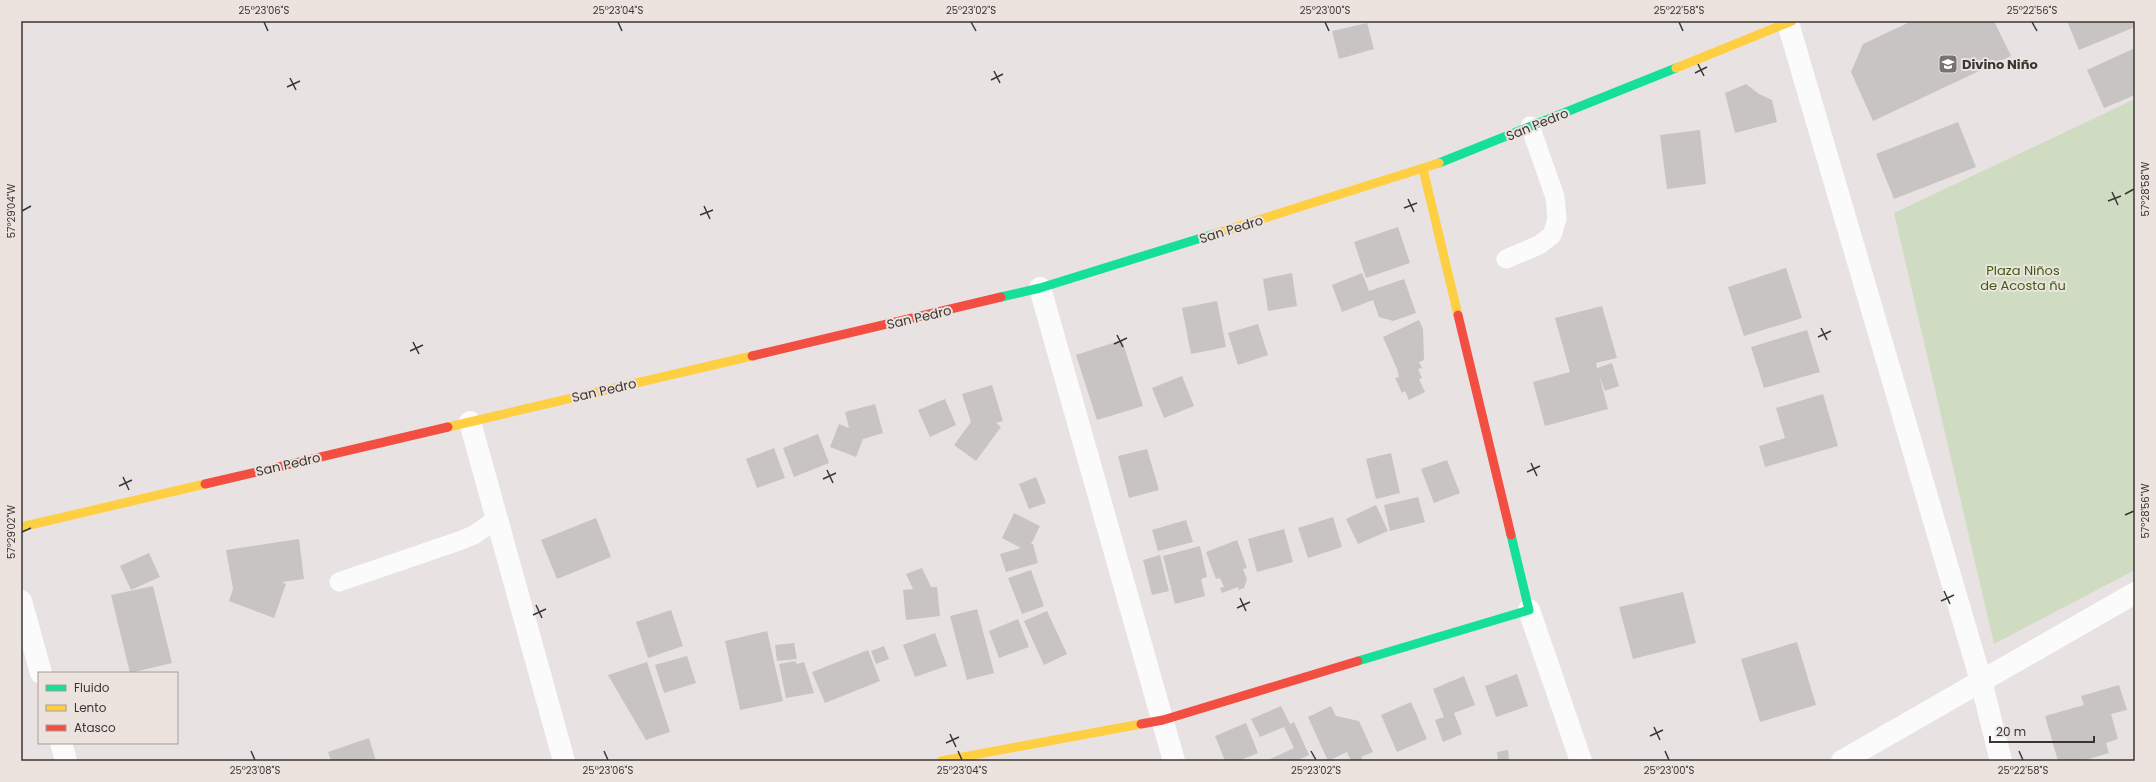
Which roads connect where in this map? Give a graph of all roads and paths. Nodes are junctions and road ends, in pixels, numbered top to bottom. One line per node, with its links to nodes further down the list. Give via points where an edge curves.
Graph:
1 (1790, 22): 2 (main road, San Pedro); 14 (street)
2 (1530, 126): 3 (main road, San Pedro); 4 (lane, via 1555,197 1557,219 1552,235 1540,245)
3 (1423, 169): 5 (main road, San Pedro); 12 (main road)
4 (1506, 259)
5 (1040, 288): 6 (main road, San Pedro); 15 (street)
6 (470, 422): 7 (street); 8 (main road, San Pedro)
7 (497, 519): 9 (lane, via 459,542); 18 (street)
8 (21, 527)
9 (339, 582)
10 (2135, 593): 14 (street)
11 (21, 601): 13 (street)
12 (1529, 610): 15 (main road); 21 (street)
13 (41, 672)
14 (1981, 681): 22 (street); 23 (street)
15 (1163, 720): 19 (main road, via 1086,732); 20 (street)
16 (61, 744): 17 (street)
17 (66, 761)
18 (564, 761)
19 (941, 761)
20 (1174, 761)
21 (1581, 761)
22 (1842, 761)
23 (2001, 761)

